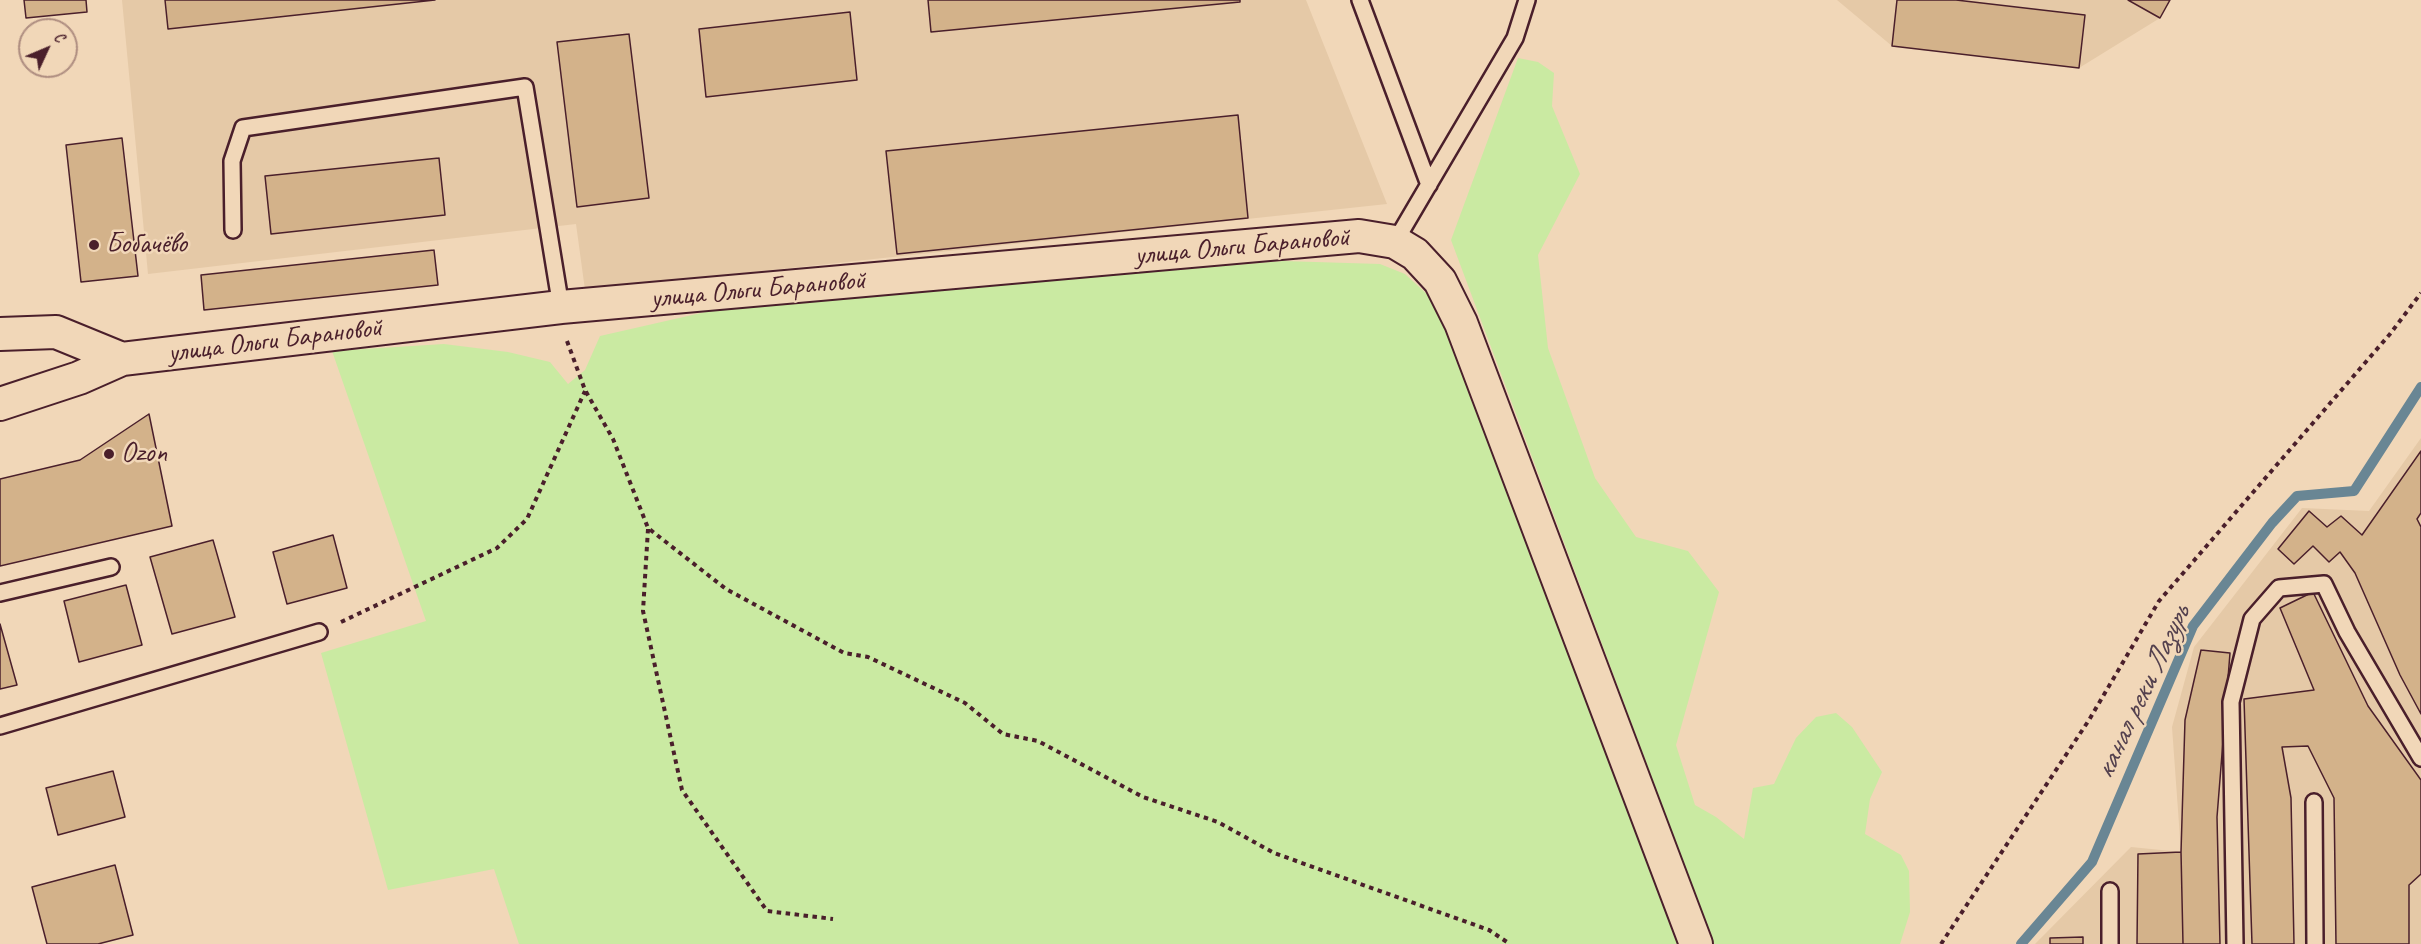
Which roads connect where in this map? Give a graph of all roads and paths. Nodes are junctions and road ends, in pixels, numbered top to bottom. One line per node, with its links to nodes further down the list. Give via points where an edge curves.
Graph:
1 (1360, 0): 3 (lane)
2 (1527, 0): 3 (lane, via 1515,38)
3 (1429, 185): 5 (lane)
4 (233, 230): 7 (lane, via 232,161 243,128 525,87)
5 (1395, 242): 7 (street, улица Ольги Барановой, via 1359,236); 22 (street, via 1415,254 1440,281 1461,323)
6 (2421, 293): 23 (path, via 2159,601 2089,720)
7 (561, 307): 9 (street, улица Ольги Барановой); 10 (path, via 568,349)
8 (0, 334): 9 (street, улица Ольги Барановой, via 56,332)
9 (122, 359): 11 (street, улица Ольги Барановой)
10 (585, 390): 12 (path, via 613,439); 15 (path, via 527,519 497,548)
11 (0, 404)
12 (648, 528): 20 (path, via 643,611 682,790 767,911); 21 (path, via 726,590 844,653 868,657 965,703 1003,734 1038,741 1143,797 1218,822 1274,853 1489,930)
13 (111, 567): 14 (lane)
14 (0, 593)
15 (319, 632): 16 (lane)
16 (0, 726)
17 (2421, 758): 25 (lane, via 2347,632 2324,584 2279,588 2252,619 2231,702)
18 (2314, 802): 26 (lane)
19 (2110, 891): 24 (lane)
20 (833, 919)
21 (1510, 944)
22 (1696, 944)
23 (1941, 944)
24 (2110, 944)
25 (2235, 944)
26 (2315, 944)

